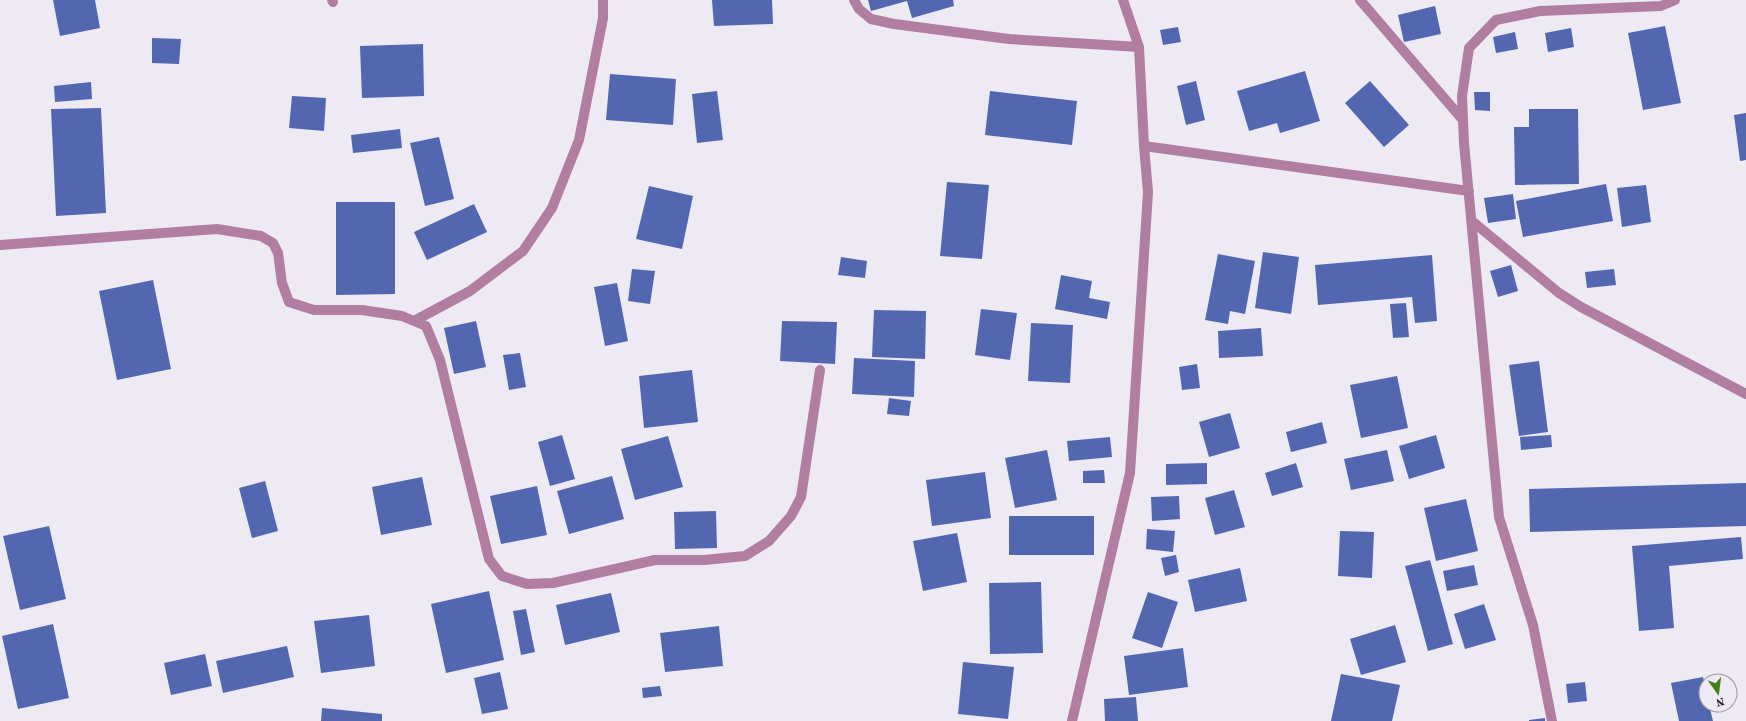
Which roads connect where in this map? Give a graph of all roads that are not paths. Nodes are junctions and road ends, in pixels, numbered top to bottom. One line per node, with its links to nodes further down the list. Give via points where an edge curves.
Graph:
1 (603, 0): 12 (street, via 603,18 579,140 552,208 523,251 470,291)
2 (854, 0): 6 (street, via 859,9 871,19 894,24 1009,38)
3 (1123, 0): 6 (street)
4 (1360, 0): 7 (street)
5 (1675, 0): 7 (street, via 1661,6 1540,11 1496,20 1469,48 1462,96)
6 (1138, 47): 8 (street)
7 (1463, 120): 9 (street)
8 (1144, 146): 9 (street); 15 (street, via 1148,192 1130,473)
9 (1469, 192): 10 (street)
10 (1472, 221): 14 (street, via 1559,293 1581,307); 16 (street, via 1499,517 1533,624)
11 (0, 245): 12 (street, via 217,229 261,236 273,243 278,253 282,283 289,302 314,310 362,310 402,316)
12 (414, 321): 13 (street, via 426,326 440,360 489,559 502,576 527,584 553,583 655,560 704,560 745,556 769,541 791,516 801,497)
13 (820, 370)
14 (1746, 394)
15 (1072, 721)
16 (1552, 721)

